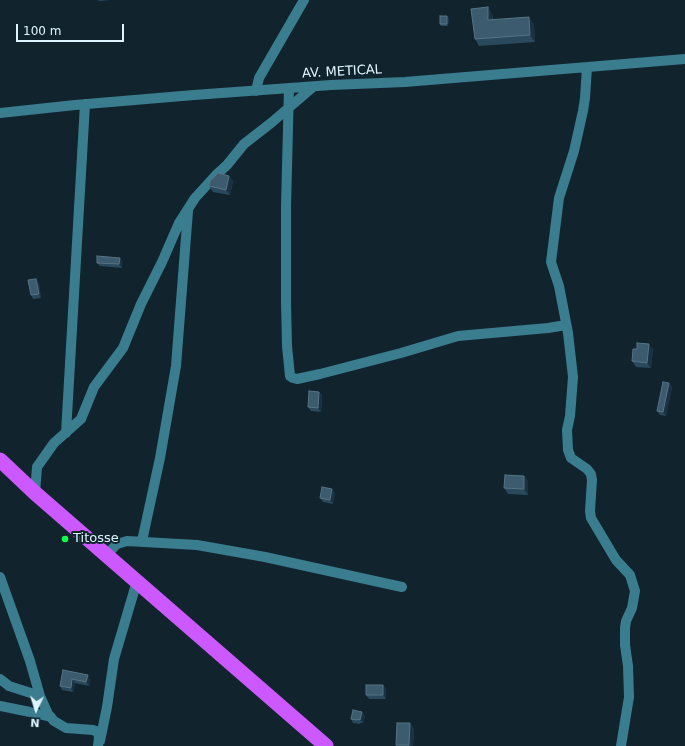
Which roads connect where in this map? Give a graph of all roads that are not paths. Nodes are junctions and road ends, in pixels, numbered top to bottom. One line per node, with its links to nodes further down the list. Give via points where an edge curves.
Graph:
1 (304, 0): 6 (street, via 259,78)
2 (685, 59): 3 (street, AV. METICAL)
3 (587, 67): 4 (street, AV. METICAL); 11 (street, via 584,104 574,151 559,198 551,256)
4 (313, 87): 5 (street, AV. METICAL); 8 (street)
5 (289, 88): 6 (street, AV. METICAL); 8 (street)
6 (256, 91): 7 (street, AV. METICAL)
7 (85, 104): 9 (street, AV. METICAL); 12 (street)
8 (289, 108): 10 (street, via 244,144 201,190); 11 (street, via 286,302 290,376 297,379 320,374 458,336)
9 (0, 113)
10 (188, 209): 12 (street, via 141,304 123,348 94,387 81,419); 15 (street, via 176,366)
11 (566, 324): 26 (street, via 573,383 567,430 568,450 571,458 591,474 592,518 616,560 630,575 635,591 625,628 629,697)
12 (66, 433): 14 (street, via 37,467)
13 (0, 460): 14 (highway)
14 (35, 493): 16 (highway)
15 (142, 541): 16 (street, via 122,542); 19 (street, via 197,545 265,557)
16 (106, 555): 18 (highway)
17 (0, 578): 21 (street)
18 (137, 581): 24 (street, via 114,659); 25 (highway)
19 (402, 587)
20 (0, 679): 21 (street, via 12,688)
21 (40, 696): 23 (street)
22 (0, 706): 23 (street)
23 (51, 717): 24 (street, via 66,728 98,732)
24 (99, 744)
25 (326, 746)
26 (621, 746)

